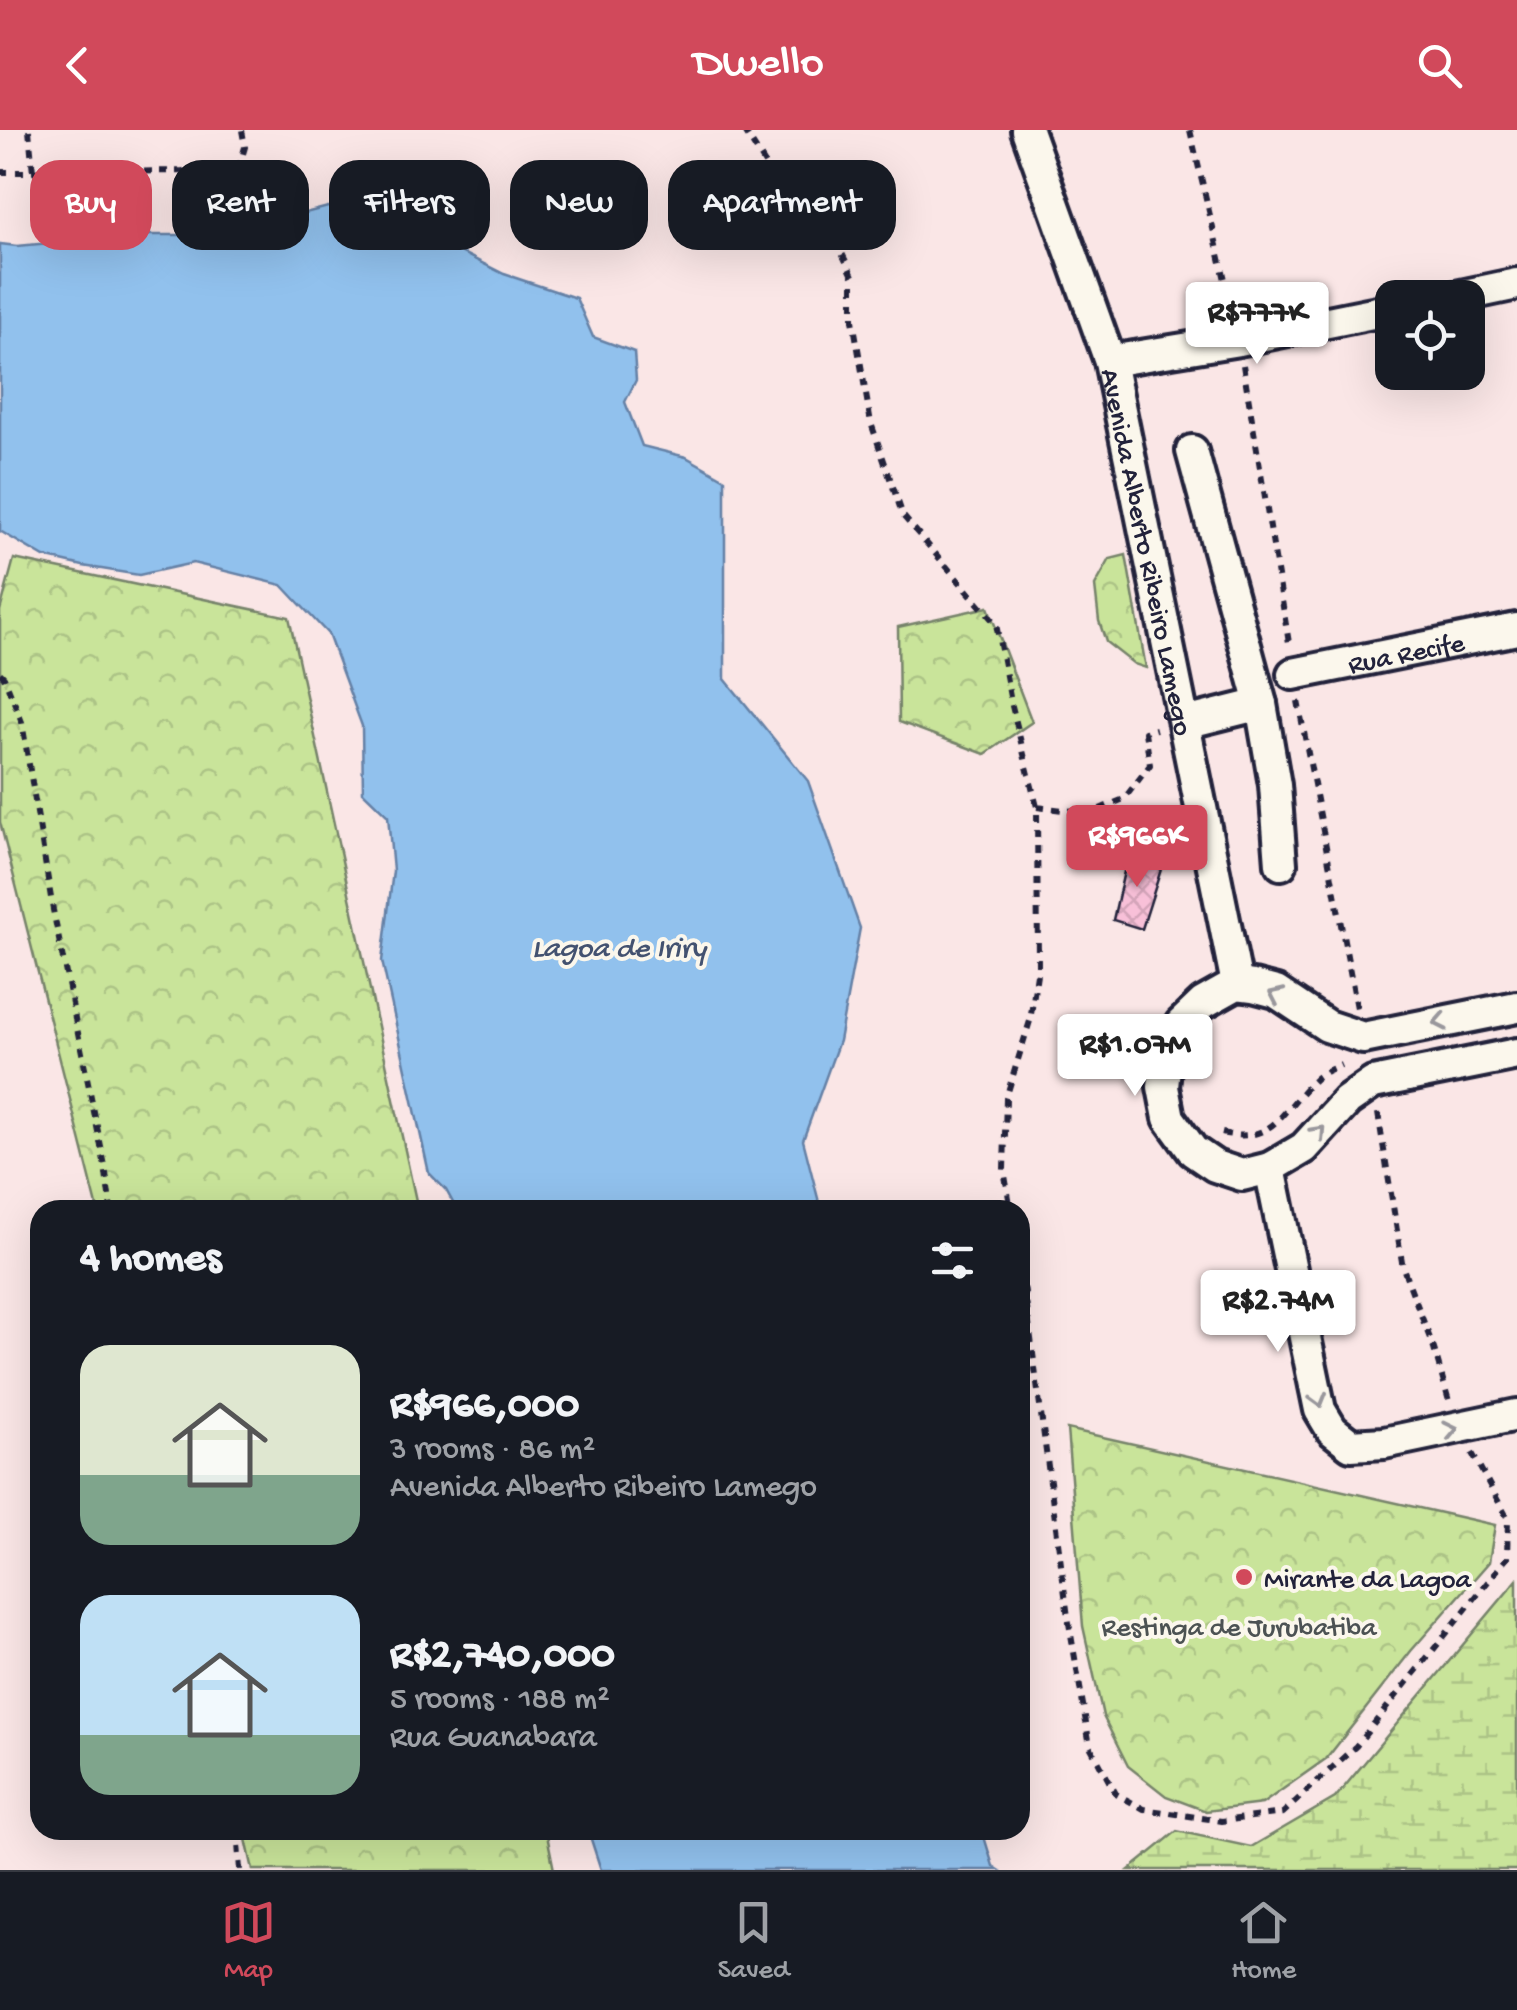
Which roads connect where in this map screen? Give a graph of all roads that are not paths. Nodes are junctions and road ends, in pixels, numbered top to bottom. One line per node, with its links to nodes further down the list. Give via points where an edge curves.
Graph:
1 (1027, 130): 5 (street, Avenida Alberto Ribeiro Lamego)
2 (1517, 284): 3 (street)
3 (1485, 291)
4 (1375, 312): 5 (street)
5 (1110, 361): 10 (street, Avenida Alberto Ribeiro Lamego)
6 (1192, 450): 9 (street)
7 (1517, 629): 8 (street, Rua Recife)
8 (1294, 674)
9 (1261, 704): 10 (street); 11 (street)
10 (1185, 723): 12 (street, Avenida Alberto Ribeiro Lamego)
11 (1281, 864)
12 (1237, 984): 13 (street, one-way to 12, via 1356,1049 1276,992); 15 (street, via 1203,1002 1181,1024 1168,1048 1163,1086 1169,1118 1193,1151 1242,1175)
13 (1517, 1007)
14 (1517, 1054): 15 (street, one-way to 14, via 1304,1148 1347,1101 1374,1083)
15 (1270, 1168): 16 (street, one-way to 16, via 1320,1410 1332,1430 1351,1445 1384,1443)
16 (1517, 1414)

